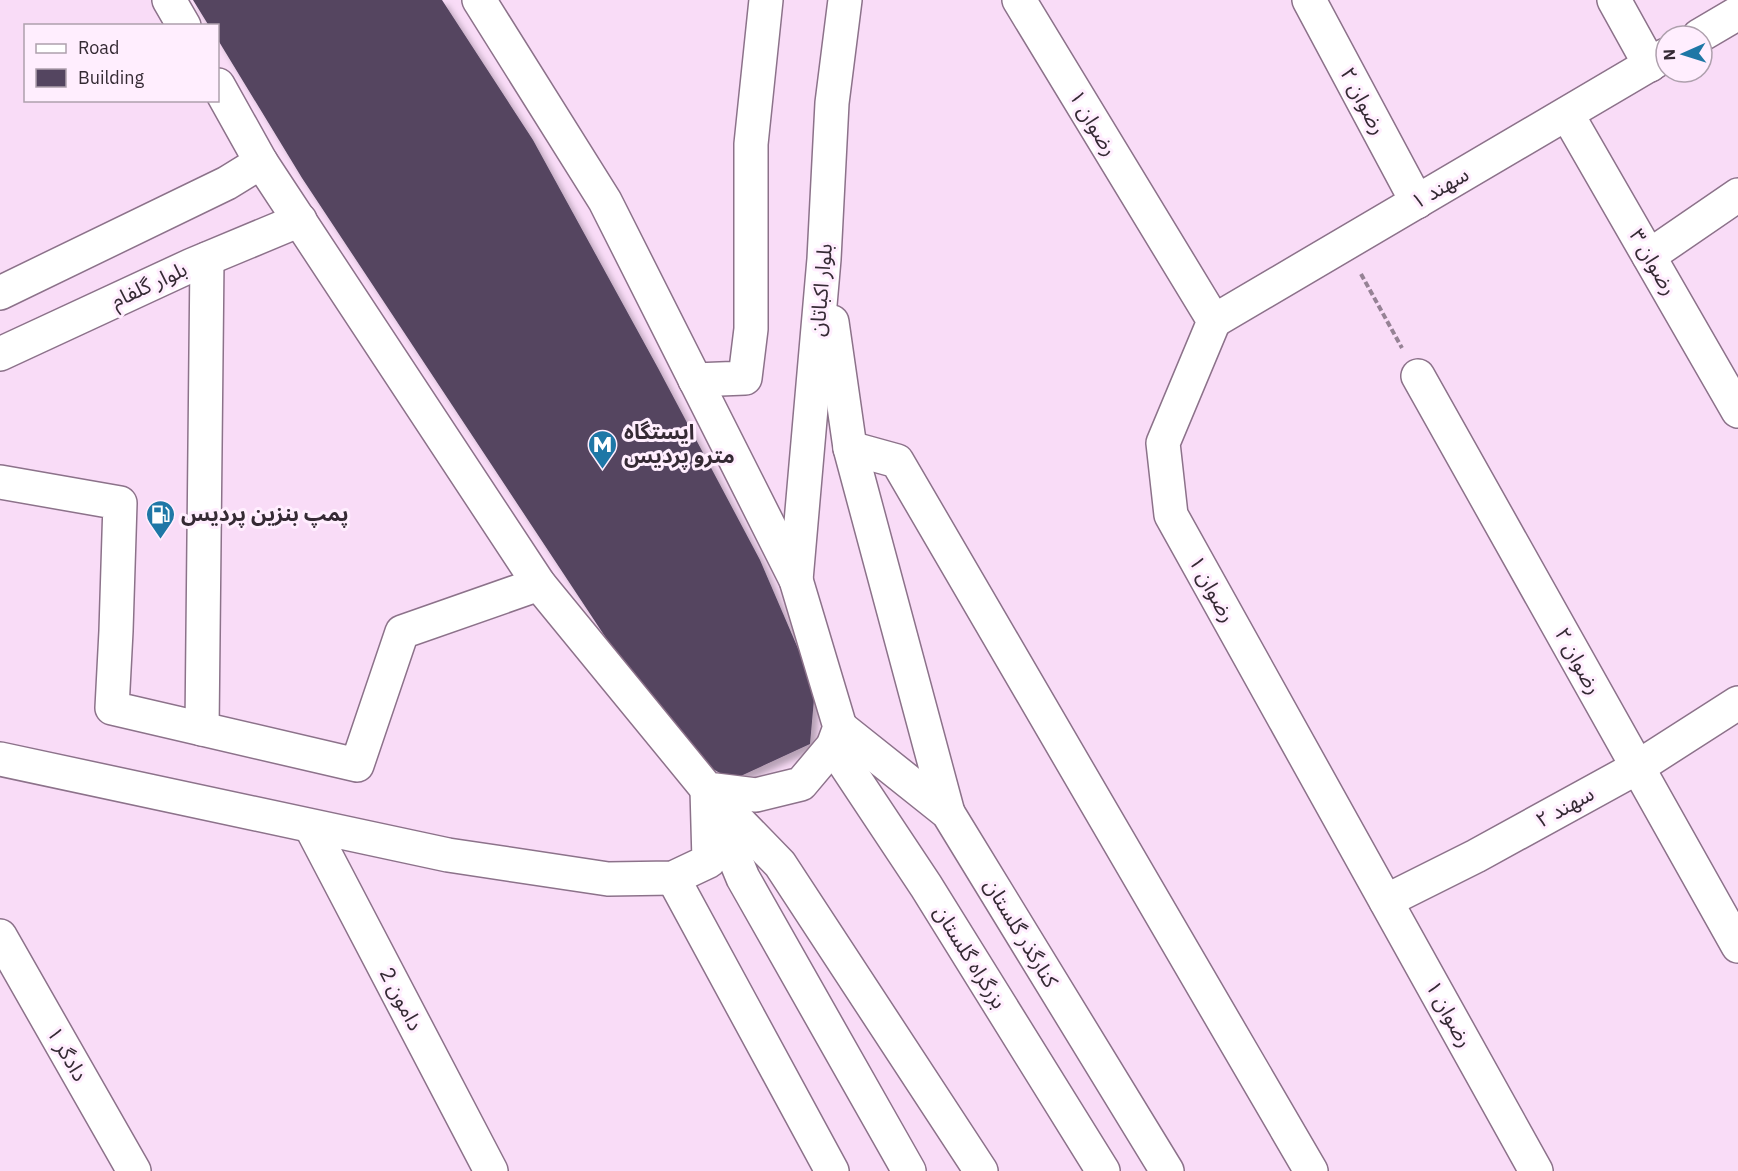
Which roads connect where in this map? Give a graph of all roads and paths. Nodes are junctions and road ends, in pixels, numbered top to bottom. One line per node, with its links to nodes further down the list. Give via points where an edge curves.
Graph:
1 (169, 0): 9 (main road)
2 (479, 0): 27 (main road, via 605,201)
3 (766, 0): 27 (main road, via 751,144 751,329 745,378)
4 (845, 0): 22 (main road, بلوار اکباتان, via 832,103)
5 (1019, 0): 24 (main road, رضوان ۱)
6 (1614, 0): 11 (main road)
7 (1322, 5): 17 (main road, رضوان ۲)
8 (1738, 13): 10 (main road)
9 (183, 24)
10 (1714, 27)
11 (1654, 55)
12 (1654, 62): 14 (main road, سهند ۱)
13 (219, 87): 15 (main road)
14 (1567, 114): 17 (main road, سهند ۱); 20 (main road, رضوان ۳)
15 (261, 162): 18 (main road); 23 (main road, via 227,183)
16 (1738, 195): 20 (main road)
17 (1417, 202): 19 (main road, سهند ۱)
18 (300, 220): 21 (main road, بلوار گلفام); 32 (main road)
19 (1344, 244): 24 (main road, سهند ۱); 26 (path)
20 (1649, 256): 28 (main road, رضوان ۳)
21 (207, 259): 25 (main road, بلوار گلفام); 34 (main road)
22 (824, 259): 29 (main road); 31 (main road, بلوار اکباتان)
23 (0, 293)
24 (1214, 321): 42 (main road, رضوان ۱, via 1163,443 1171,515)
25 (0, 354)
26 (1418, 376): 37 (main road, رضوان ۲)
27 (695, 380): 31 (main road)
28 (1738, 411)
29 (850, 448): 39 (main road); 52 (main road, via 897,461)
30 (0, 482): 34 (main road, via 120,503 112,708)
31 (796, 580): 35 (main road, بزرگراه گلستان)
32 (540, 584): 34 (main road, via 402,633 357,765); 38 (main road)
33 (1738, 703): 37 (main road, سهند ۲)
34 (202, 729)
35 (836, 737): 38 (main road, via 801,784 756,795); 39 (main road, کنارگذر گلستان); 50 (main road, بزرگراه گلستان)
36 (0, 759): 40 (main road)
37 (1638, 767): 42 (main road, سهند ۲, via 1476,856); 44 (main road, رضوان ۲)
38 (707, 789): 41 (main road, via 709,861); 48 (main road, via 743,878); 49 (main road, via 780,864)
39 (948, 813): 51 (main road, کنارگذر گلستان)
40 (311, 827): 41 (main road, via 448,855 608,879); 46 (main road, دامون 2)
41 (673, 878): 47 (main road)
42 (1386, 900): 53 (main road, رضوان ۱)
43 (0, 936): 45 (main road, ۱ دادگر)
44 (1738, 946)
45 (134, 1171)
46 (491, 1171)
47 (832, 1171)
48 (909, 1171)
49 (981, 1171)
50 (1103, 1171)
51 (1167, 1171)
52 (1311, 1171)
53 (1536, 1171)

